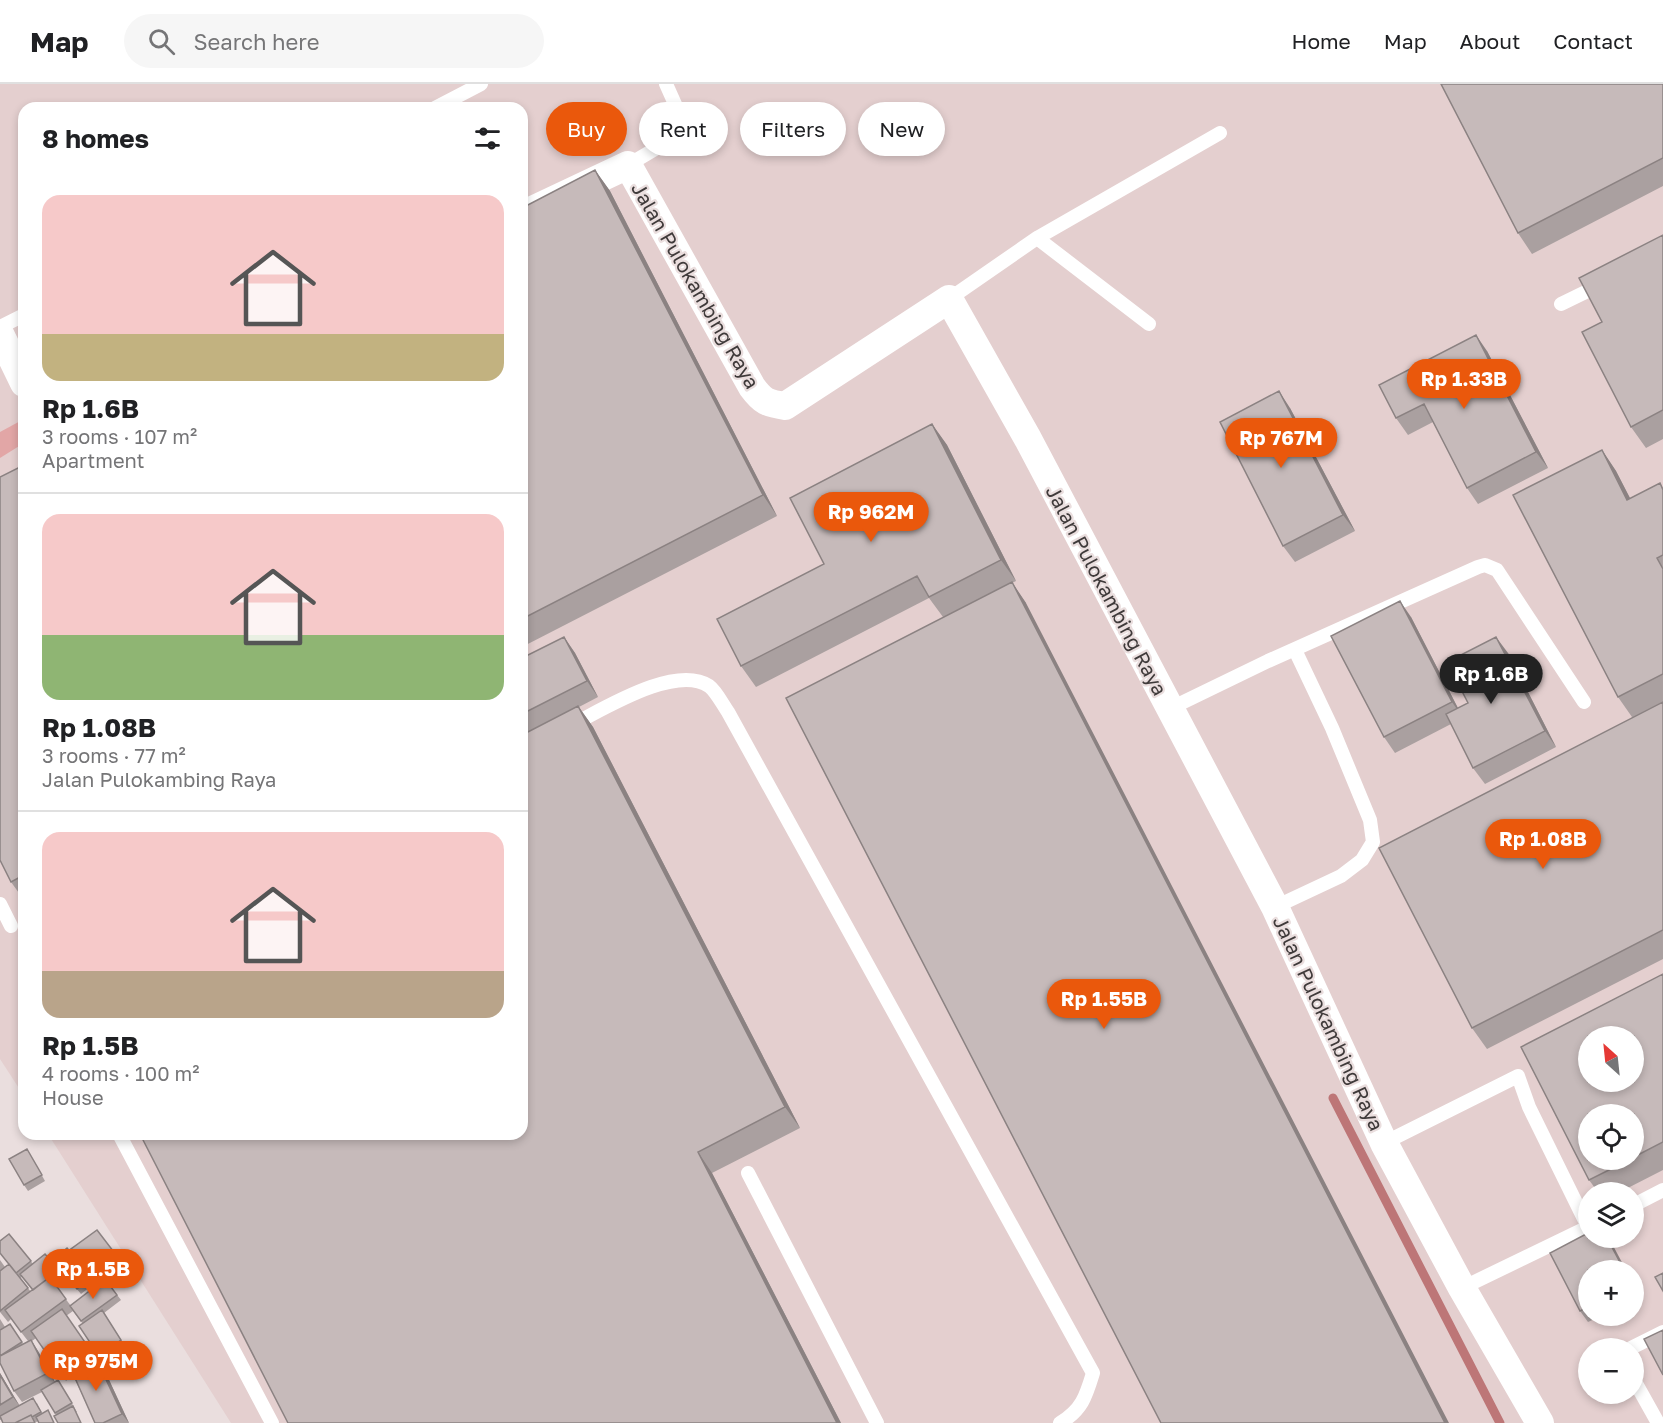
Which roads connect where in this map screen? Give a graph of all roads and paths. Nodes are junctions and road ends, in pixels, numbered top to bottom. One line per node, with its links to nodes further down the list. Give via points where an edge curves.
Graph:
1 (481, 84): 3 (lane)
2 (666, 84): 5 (lane, via 681,126 672,139)
3 (446, 102)
4 (1220, 133): 7 (lane)
5 (628, 165): 6 (street, Jalan Pulokambing Raya); 9 (street, Jalan Pulokambing Raya, via 762,400 785,406)
6 (528, 212)
7 (1037, 238): 9 (lane); 12 (lane)
8 (1612, 279): 10 (lane)
9 (949, 299): 18 (street, Jalan Pulokambing Raya, via 1028,439)
10 (1561, 304)
11 (18, 318): 13 (lane)
12 (1149, 324)
13 (0, 327)
14 (0, 334): 15 (street)
15 (18, 371)
16 (1295, 650): 17 (lane, via 1485,565 1497,570); 18 (lane); 21 (lane, via 1370,820 1373,842 1362,860 1341,876)
17 (1584, 702)
18 (1169, 709): 21 (street, Jalan Pulokambing Raya)
19 (564, 730): 36 (lane, via 648,687 692,680 710,687 1093,1373 1086,1399)
20 (0, 904): 22 (lane)
21 (1275, 908): 24 (street, Jalan Pulokambing Raya)
22 (11, 926)
23 (122, 1140): 34 (lane)
24 (1384, 1143): 28 (lane, via 1522,1073 1529,1107); 30 (street, Jalan Pulokambing Raya)
25 (748, 1173): 35 (lane)
26 (1663, 1190): 27 (lane)
27 (1644, 1200)
28 (1578, 1207)
29 (1578, 1232): 30 (lane)
30 (1462, 1288): 37 (street, Jalan Pulokambing Raya)
31 (1663, 1332): 32 (lane)
32 (1644, 1342)
33 (1644, 1398): 38 (lane)
34 (272, 1423)
35 (877, 1423)
36 (1060, 1423)
37 (1540, 1423)
38 (1658, 1423)

